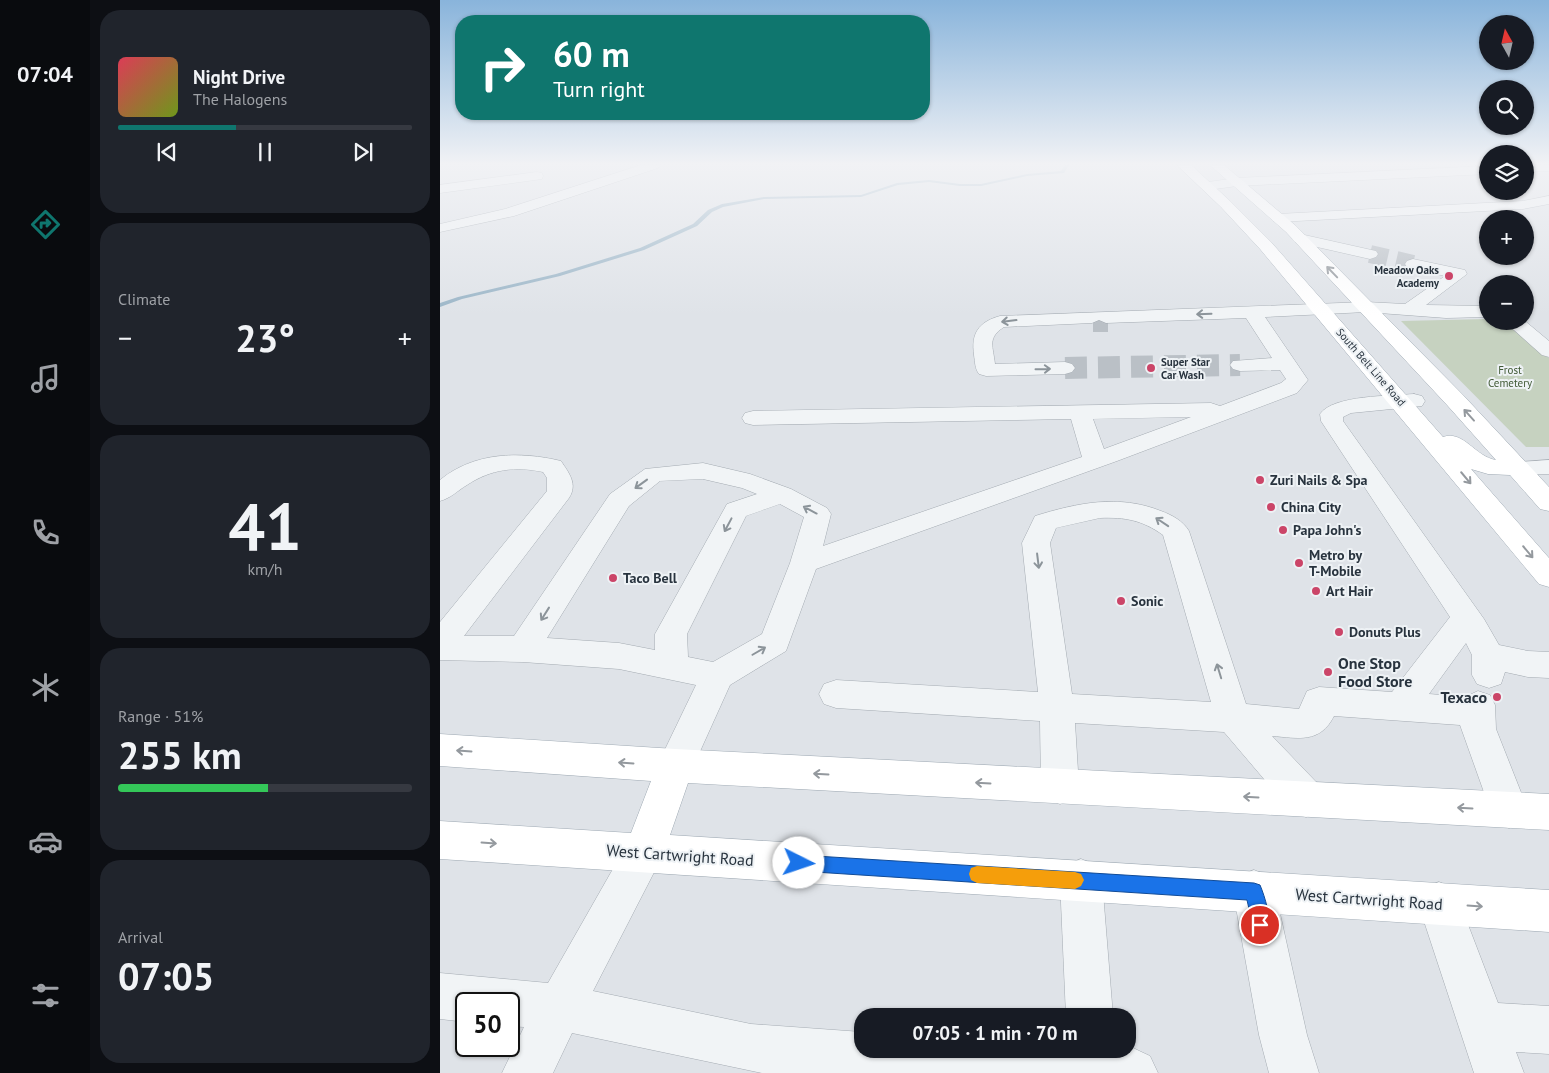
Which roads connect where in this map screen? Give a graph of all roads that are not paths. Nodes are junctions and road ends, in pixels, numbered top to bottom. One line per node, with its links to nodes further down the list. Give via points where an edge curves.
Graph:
1 (504, 215): 6 (street)
2 (1238, 215): 11 (main road, South Belt Line Road)
3 (1275, 215): 5 (main road)
4 (1333, 215): 5 (street)
5 (1278, 218): 7 (main road)
6 (440, 228)
7 (1300, 239): 8 (street); 10 (main road, one-way to 7)
8 (1370, 254)
9 (1413, 264): 12 (street, via 1459,274)
10 (1366, 307): 11 (street); 12 (street); 26 (main road, one-way to 10)
11 (1320, 309): 14 (street); 20 (main road, South Belt Line Road, via 1378,375 1404,392)
12 (1408, 310): 13 (street)
13 (1479, 311)
14 (1252, 312): 17 (street); 19 (street, one-way to 19, via 1134,316 1118,323 1099,318 1000,322 987,330 982,340 986,370)
15 (1524, 330): 16 (street)
16 (1549, 351)
17 (1287, 364): 18 (street); 21 (street, via 1297,380 1289,388)
18 (1240, 365)
19 (1065, 368)
20 (1407, 401): 26 (main road, via 1466,457 1486,466); 31 (main road, South Belt Line Road, one-way to 31); 32 (street, via 1346,406 1331,414 1332,421)
21 (1230, 410): 22 (street); 24 (street)
22 (1080, 413): 23 (street); 24 (street)
23 (753, 418)
24 (1096, 460): 30 (street)
25 (1549, 467): 26 (street)
26 (1517, 468): 29 (main road)
27 (440, 493): 33 (street, via 472,470 502,461 530,461 552,466 560,478 560,492)
28 (782, 495): 30 (street, one-way to 28, via 818,514); 34 (street, one-way to 34, via 750,482 703,471 654,474 619,500); 36 (street, one-way to 36, via 736,510 670,634)
29 (1549, 503)
30 (804, 563): 37 (street, one-way to 30, via 775,642)
31 (1549, 577)
32 (1467, 618): 38 (street); 41 (street)
33 (440, 646): 34 (street)
34 (524, 648): 36 (street, via 619,656)
35 (1549, 665): 38 (street, via 1528,664)
36 (672, 666): 37 (street)
37 (717, 676): 44 (street)
38 (1483, 687): 41 (street); 47 (street, via 1478,729)
39 (836, 694): 40 (street)
40 (1057, 707): 42 (street); 42 (street, one-way to 40, via 1175,531 1154,517 1123,509 1069,513 1045,522 1036,543); 45 (street)
41 (1400, 707): 42 (street, via 1319,702 1317,715 1304,724)
42 (1233, 718): 46 (street)
43 (440, 750): 44 (main road, one-way to 43)
44 (675, 766): 45 (main road, one-way to 44); 50 (main road)
45 (1060, 787): 46 (main road, one-way to 45)
46 (1306, 800): 47 (main road, one-way to 46)
47 (1509, 810): 48 (main road)
48 (1549, 812)
49 (440, 840): 50 (main road, West Cartwright Road, one-way to 50)
50 (644, 853): 51 (main road, West Cartwright Road); 56 (street)
51 (1081, 880): 52 (main road, West Cartwright Road); 57 (street)
52 (1254, 891): 53 (main road, West Cartwright Road); 63 (street, via 1283,1035)
53 (1439, 903): 54 (main road, West Cartwright Road, one-way to 54); 58 (street)
54 (1549, 911)
55 (440, 996): 56 (street)
56 (560, 1007): 61 (street, via 751,1048); 62 (street)
57 (1089, 1008)
58 (1483, 1026): 59 (street); 64 (street)
59 (1549, 1030)
60 (1107, 1064): 61 (street)
61 (882, 1065)
62 (527, 1073)
63 (1294, 1073)
64 (1499, 1073)

